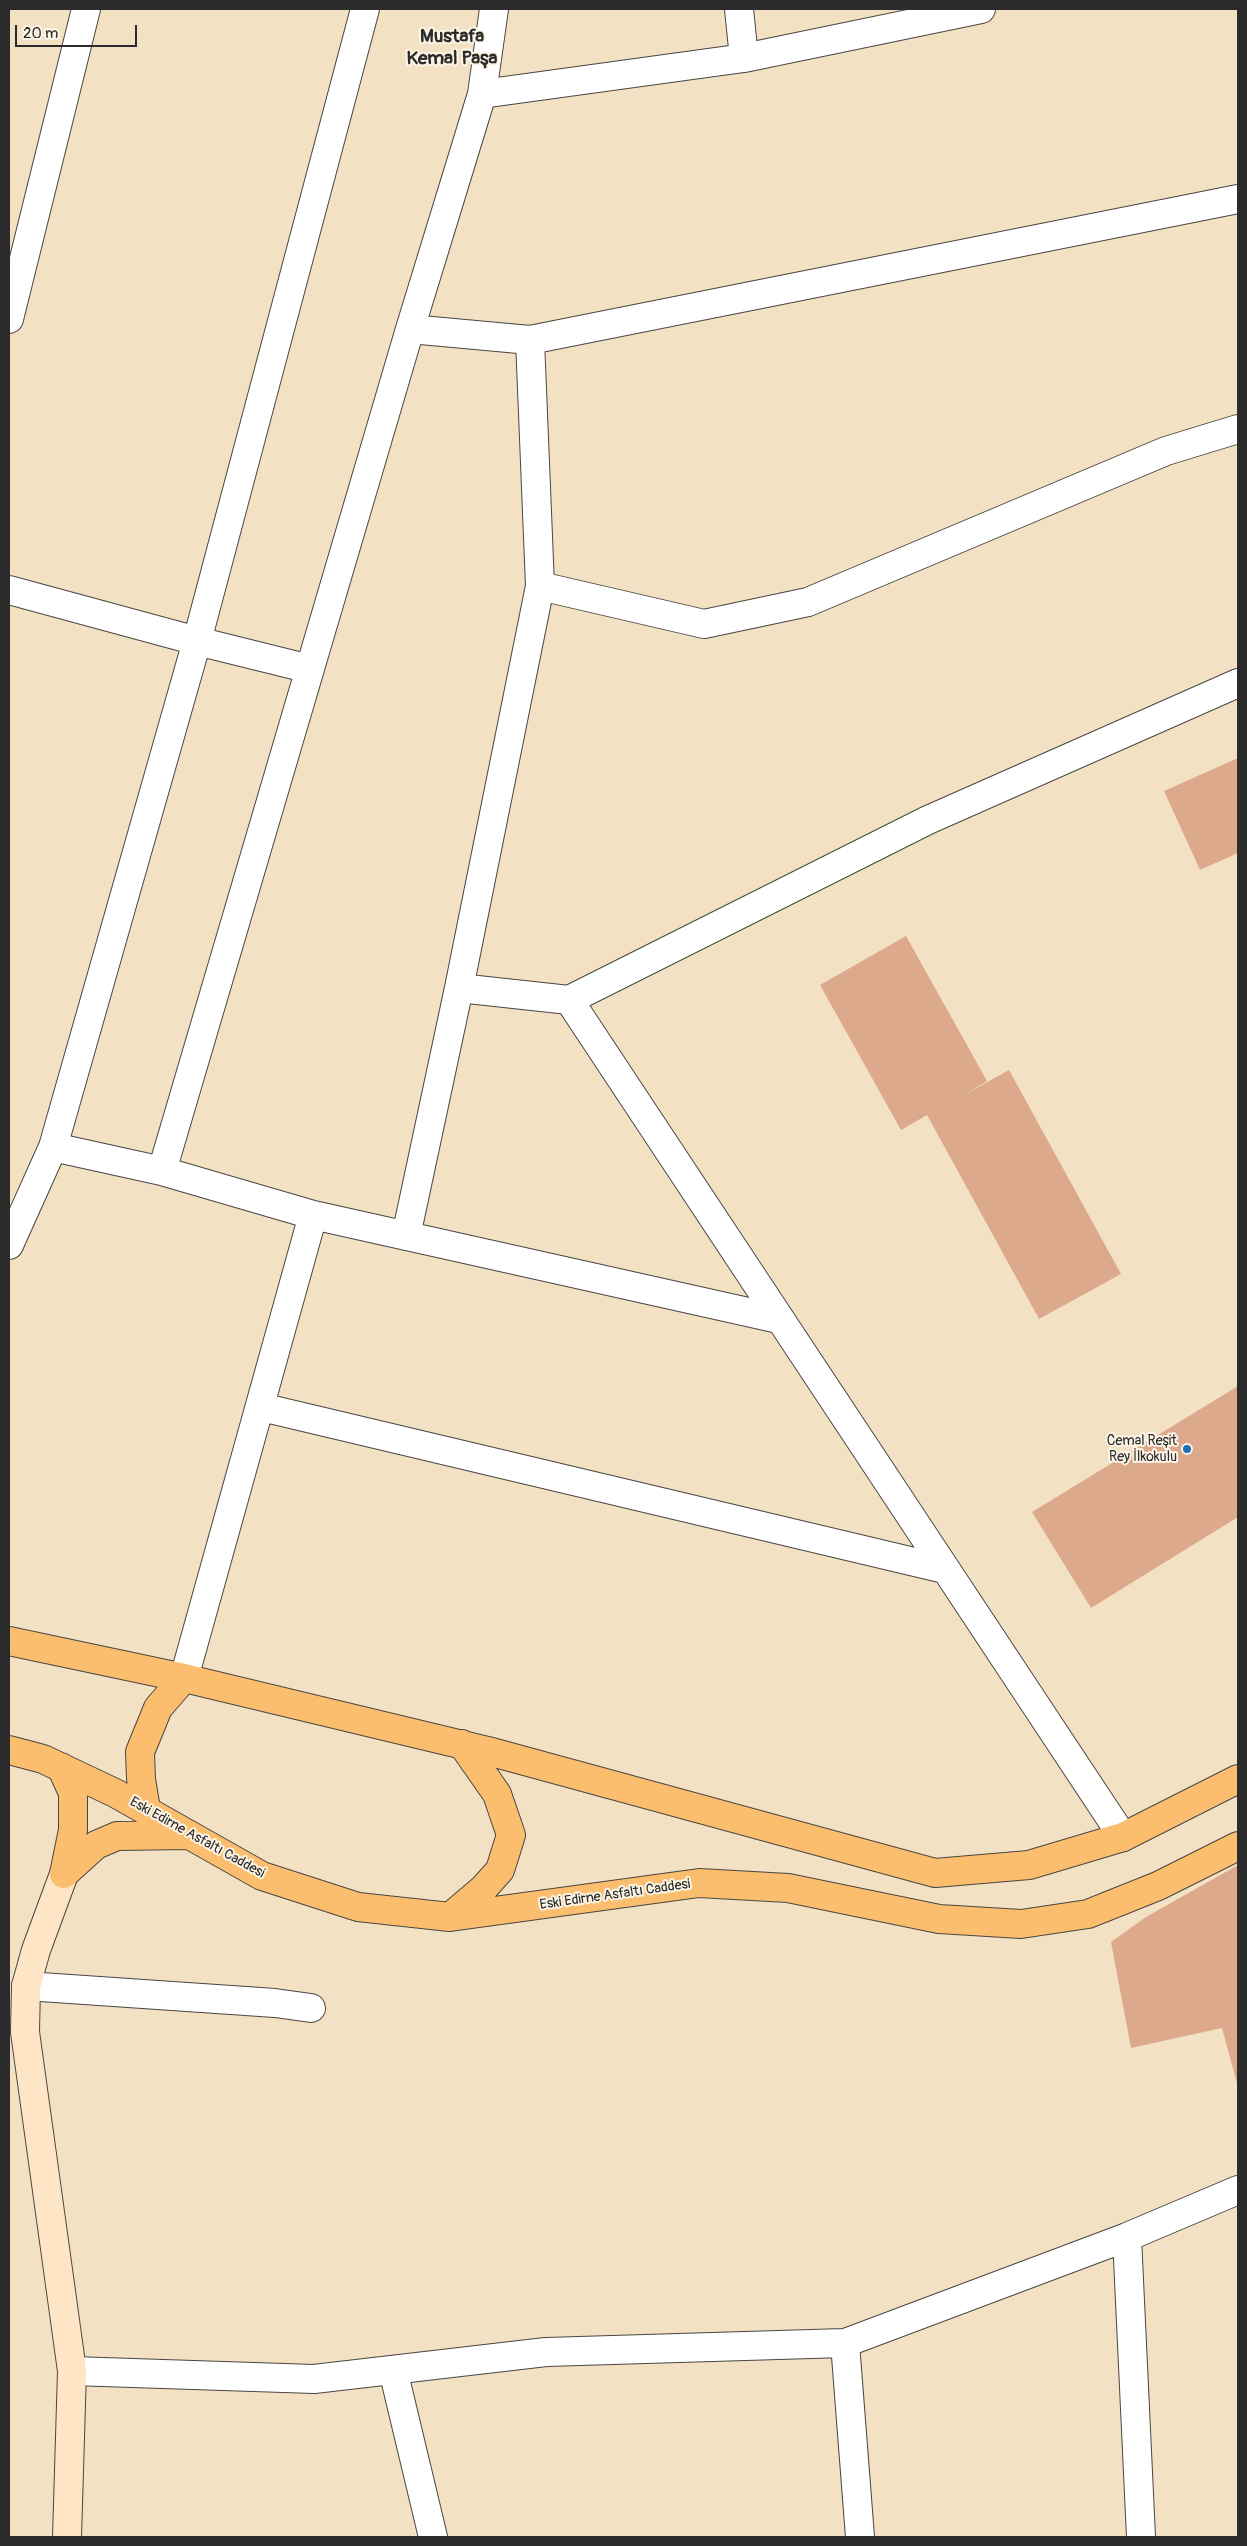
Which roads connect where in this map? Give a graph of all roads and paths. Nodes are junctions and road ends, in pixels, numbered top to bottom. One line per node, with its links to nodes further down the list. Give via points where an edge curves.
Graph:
1 (86, 9): 9 (street)
2 (366, 9): 15 (street)
3 (494, 9): 7 (street)
4 (738, 9): 6 (street)
5 (980, 9): 6 (street)
6 (744, 58): 7 (street)
7 (482, 94): 10 (street)
8 (1238, 199): 11 (street)
9 (9, 319)
10 (410, 329): 11 (street); 16 (street)
11 (530, 340): 13 (street)
12 (1238, 428): 13 (street, via 1166,451 808,602 704,624)
13 (540, 586): 18 (street)
14 (9, 590): 15 (street)
15 (197, 641): 16 (street); 20 (street)
16 (310, 669): 21 (street)
17 (1238, 683): 19 (street, via 928,820)
18 (459, 988): 19 (street); 23 (street)
19 (569, 1000): 25 (street)
20 (53, 1147): 21 (street); 24 (street)
21 (162, 1171): 22 (street)
22 (312, 1215): 23 (street); 26 (street)
23 (406, 1236): 25 (street)
24 (9, 1245)
25 (780, 1319): 27 (street)
26 (260, 1407): 27 (street); 29 (street)
27 (944, 1569): 36 (street)
28 (9, 1641): 29 (main road)
29 (184, 1678): 30 (main road); 34 (main road, via 158,1708 140,1752 140,1779)
30 (462, 1744): 36 (main road, via 935,1872 1028,1864); 39 (main road, via 497,1794 510,1835 500,1870)
31 (9, 1750): 32 (main road, Eski Edirne Asfaltı Caddesi)
32 (61, 1767): 34 (main road, Eski Edirne Asfaltı Caddesi); 38 (main road, via 73,1793 73,1830)
33 (1238, 1779): 36 (main road)
34 (146, 1810): 35 (main road, Eski Edirne Asfaltı Caddesi)
35 (190, 1835): 38 (main road, via 117,1836 96,1845); 39 (main road, Eski Edirne Asfaltı Caddesi, via 262,1876 358,1908)
36 (1123, 1837)
37 (1238, 1846): 39 (main road, Eski Edirne Asfaltı Caddesi, via 1158,1886 1088,1914 1021,1924 940,1919 788,1888 699,1883)
38 (64, 1874): 40 (main road)
39 (450, 1917)
40 (26, 1986): 41 (street); 46 (main road, via 25,2032)
41 (311, 2008)
42 (1238, 2190): 43 (street)
43 (1127, 2237): 44 (street); 50 (street)
44 (845, 2343): 45 (street, via 546,2352); 49 (street)
45 (393, 2370): 46 (street, via 314,2379); 48 (street)
46 (72, 2371): 47 (main road)
47 (67, 2537)
48 (433, 2537)
49 (860, 2537)
50 (1141, 2537)

